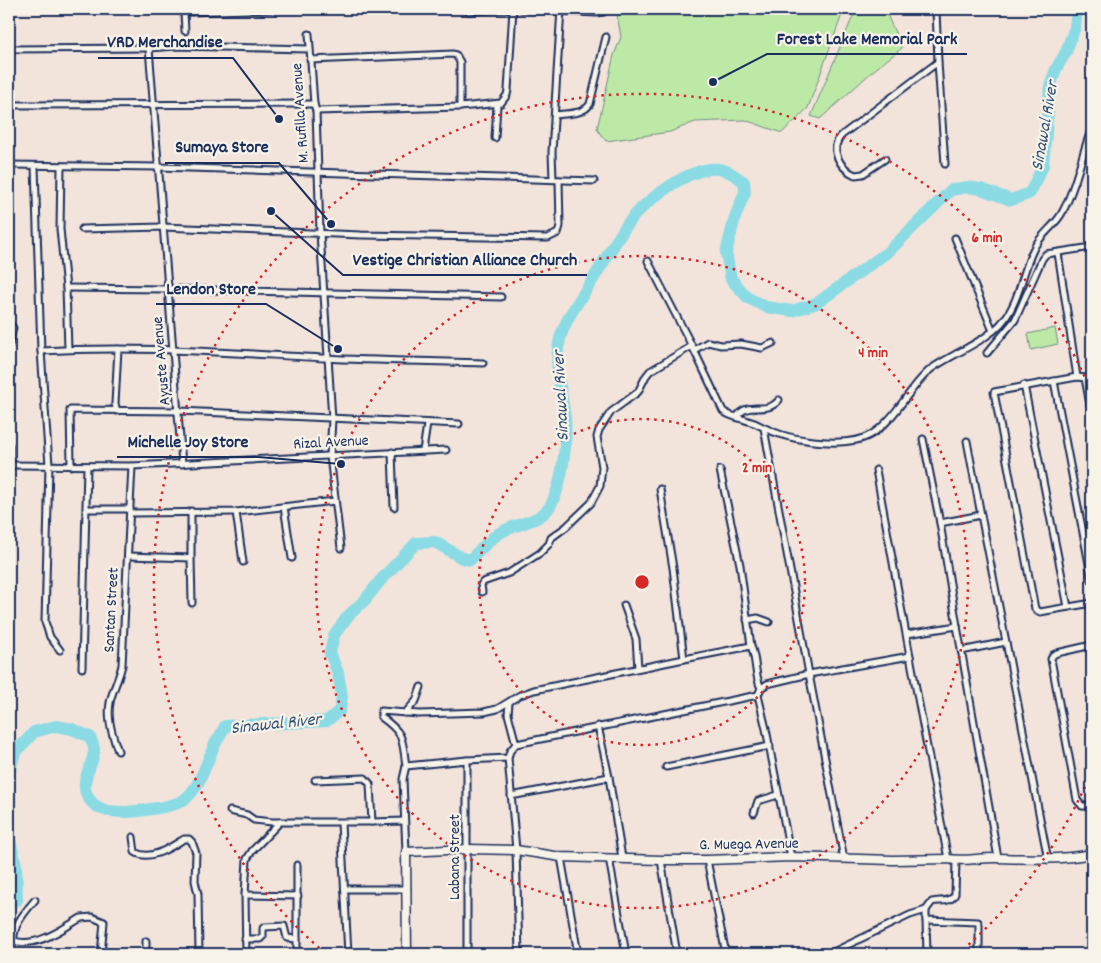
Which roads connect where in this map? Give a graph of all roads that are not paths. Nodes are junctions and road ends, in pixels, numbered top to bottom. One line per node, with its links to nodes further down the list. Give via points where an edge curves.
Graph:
1 (275, 9): 8 (street)
2 (464, 9): 3 (street, via 468,12)
3 (508, 9)
4 (513, 9): 21 (street, via 507,95)
5 (521, 9): 9 (street)
6 (608, 9): 9 (street, via 596,13)
7 (936, 9): 17 (street)
8 (184, 10): 10 (street)
9 (561, 10): 24 (street)
10 (185, 31)
11 (309, 34): 15 (street, M. Rufilla Avenue)
12 (606, 37): 24 (street, via 590,104 582,112)
13 (149, 48): 14 (street); 15 (street); 19 (street, Ayuste Avenue)
14 (9, 49)
15 (309, 49): 16 (street, M. Rufilla Avenue)
16 (310, 60): 20 (street, M. Rufilla Avenue); 22 (street, via 453,54 459,58 461,66)
17 (938, 62): 27 (street, via 848,129 836,142 838,160 855,175 864,174); 28 (street)
18 (9, 104): 19 (street)
19 (153, 104): 20 (street); 32 (street, Ayuste Avenue)
20 (314, 104): 23 (street, M. Rufilla Avenue)
21 (497, 105): 22 (street); 26 (street)
22 (460, 107): 23 (street)
23 (316, 111): 33 (street, M. Rufilla Avenue)
24 (556, 115): 34 (street, via 552,152)
25 (1092, 128): 49 (street, via 1062,214 1038,240 1017,296 1004,320)
26 (495, 138)
27 (885, 159)
28 (945, 164)
29 (9, 165): 30 (street)
30 (35, 166): 31 (street); 56 (street)
31 (61, 166): 32 (street); 44 (street, via 60,229)
32 (158, 167): 33 (street); 36 (street, Ayuste Avenue)
33 (318, 171): 34 (street); 38 (street, M. Rufilla Avenue)
34 (556, 179): 35 (street); 38 (street, via 560,226 558,232 548,238)
35 (594, 181)
36 (164, 227): 37 (street); 38 (street); 45 (street, Ayuste Avenue)
37 (82, 229)
38 (320, 233): 46 (street, M. Rufilla Avenue)
39 (955, 238): 49 (street)
40 (1091, 247): 41 (street); 43 (street)
41 (1058, 252): 57 (street, via 1046,254 1042,259 1015,320); 60 (street)
42 (648, 261): 52 (street)
43 (1092, 262)
44 (66, 288): 45 (street); 53 (street)
45 (168, 289): 46 (street); 55 (street, Ayuste Avenue)
46 (325, 293): 47 (street); 58 (street, M. Rufilla Avenue)
47 (501, 297)
48 (9, 322): 51 (street, via 13,328)
49 (993, 331): 73 (street, via 923,376 888,420 872,434 839,442 811,440)
50 (773, 343): 52 (street, via 762,348 708,342)
51 (9, 345)
52 (693, 348): 69 (street, via 723,411); 106 (street, via 650,371 638,392 608,415 597,434 602,467 600,486 591,503 551,538 540,553 509,573 483,582)
53 (68, 349): 54 (street); 56 (street)
54 (118, 349): 55 (street); 66 (street)
55 (174, 349): 58 (street); 67 (street, Ayuste Avenue)
56 (41, 351): 83 (street)
57 (987, 353)
58 (327, 358): 59 (street); 70 (street, M. Rufilla Avenue)
59 (483, 363)
60 (1077, 377): 61 (street); 62 (street)
61 (1085, 378): 63 (street); 68 (street)
62 (1054, 381): 64 (street); 105 (street)
63 (1092, 381)
64 (1024, 385): 110 (street); 110 (street, via 996,390 994,395 1035,609 1040,612)
65 (778, 400): 69 (street, via 773,407 751,408 742,411)
66 (117, 411): 67 (street); 84 (street, via 70,410)
67 (179, 411): 70 (street); 81 (street, Ayuste Avenue)
68 (1092, 416)
69 (738, 417): 73 (street)
70 (332, 418): 71 (street); 80 (street, M. Rufilla Avenue)
71 (427, 424): 72 (street); 78 (street)
72 (459, 424)
73 (764, 428): 124 (street)
74 (923, 439): 99 (street)
75 (967, 441): 98 (street)
76 (9, 445): 82 (street)
77 (446, 450): 78 (street, Rizal Avenue)
78 (423, 451): 79 (street, Rizal Avenue)
79 (392, 452): 80 (street, Rizal Avenue); 93 (street)
80 (330, 456): 81 (street, Rizal Avenue); 91 (street, M. Rufilla Avenue)
81 (182, 464): 86 (street, Rizal Avenue)
82 (9, 465): 83 (street, Rizal Avenue); 89 (street)
83 (49, 465): 84 (street, Rizal Avenue); 118 (street, via 45,622 50,637)
84 (70, 466): 85 (street, Rizal Avenue)
85 (87, 466): 86 (street, Rizal Avenue); 94 (street)
86 (132, 466): 95 (street, Santan Street)
87 (720, 470): 111 (street, via 740,565)
88 (876, 470): 114 (street)
89 (9, 489)
90 (660, 489): 121 (street)
91 (335, 501): 92 (street); 100 (street, M. Rufilla Avenue)
92 (284, 507): 97 (street); 103 (street)
93 (394, 507)
94 (87, 509): 95 (street); 122 (street)
95 (130, 511): 96 (street); 101 (street, Santan Street)
96 (190, 511): 97 (street); 102 (street)
97 (236, 512): 104 (street)
98 (981, 515): 99 (street); 115 (street)
99 (940, 522): 113 (street)
100 (341, 548)
101 (128, 556): 102 (street); 133 (street, Santan Street, via 122,665 109,714)
102 (191, 558): 107 (street)
103 (292, 558)
104 (243, 562)
105 (1092, 580)
106 (482, 592)
107 (192, 603)
108 (1092, 603): 110 (street)
109 (624, 605): 123 (street, via 636,639)
110 (1068, 607)
111 (747, 620): 112 (street, via 758,618); 117 (street)
112 (769, 622)
113 (957, 626): 114 (street); 119 (street)
114 (907, 634): 120 (street)
115 (1006, 642): 119 (street); 163 (street)
116 (1092, 645): 142 (street, via 1057,653 1051,659 1077,800 1082,806)
117 (751, 646): 121 (street); 126 (street, via 756,661 756,677)
118 (60, 650)
119 (961, 651): 158 (street)
120 (910, 656): 124 (street); 160 (street)
121 (684, 659): 123 (street)
122 (82, 668)
123 (638, 668): 128 (street, via 534,690)
124 (809, 674): 126 (street, via 773,681); 159 (street)
125 (421, 688): 129 (street, via 416,701)
126 (762, 688): 127 (street)
127 (758, 695): 130 (street); 132 (street)
128 (509, 703): 129 (street, via 472,713); 131 (street, via 508,714)
129 (405, 713): 136 (street, via 380,711 381,717 402,738)
130 (598, 726): 131 (street); 138 (street)
131 (516, 744): 134 (street)
132 (770, 746): 137 (street); 140 (street)
133 (118, 751)
134 (508, 758): 135 (street); 141 (street)
135 (467, 760): 136 (street); 150 (street, Labana Street)
136 (406, 766): 147 (street, via 403,774)
137 (666, 767)
138 (609, 776): 141 (street); 157 (street)
139 (315, 780): 146 (street, via 368,779)
140 (778, 795): 144 (street, via 758,801); 155 (street)
141 (511, 796): 151 (street)
142 (1092, 806)
143 (230, 811): 145 (street, via 254,820)
144 (754, 813)
145 (280, 822): 148 (street); 168 (street, via 248,855)
146 (372, 822): 147 (street); 148 (street)
147 (404, 822): 152 (street)
148 (341, 823): 166 (street)
149 (133, 837): 178 (street, via 138,854 160,853 187,838 192,842 196,853)
150 (468, 850): 151 (street, G. Muega Avenue); 152 (street, G. Muega Avenue); 183 (street, Labana Street)
151 (516, 850): 154 (street, G. Muega Avenue); 184 (street)
152 (406, 852): 167 (street)
153 (1092, 854): 163 (street, G. Muega Avenue)
154 (561, 856): 156 (street, G. Muega Avenue); 185 (street)
155 (791, 857): 159 (street, G. Muega Avenue); 162 (street, G. Muega Avenue)
156 (609, 858): 157 (street, G. Muega Avenue); 186 (street)
157 (622, 858): 161 (street, G. Muega Avenue)
158 (998, 858): 163 (street, G. Muega Avenue); 164 (street, G. Muega Avenue)
159 (844, 859): 160 (street, G. Muega Avenue)
160 (948, 859): 164 (street, G. Muega Avenue)
161 (661, 860): 162 (street, G. Muega Avenue); 187 (street)
162 (707, 860): 188 (street)
163 (1048, 860)
164 (956, 861): 171 (street, via 955,894 950,900 932,902)
165 (297, 865): 169 (street)
166 (345, 889): 167 (street); 181 (street)
167 (407, 890): 182 (street)
168 (245, 895): 169 (street); 173 (street)
169 (298, 896): 174 (street)
170 (36, 900): 176 (street, via 16,927 14,941 38,941 88,917 104,922)
171 (926, 910): 172 (street); 189 (street)
172 (926, 920): 190 (street); 191 (street, via 978,922)
173 (245, 939): 174 (street, via 260,939 263,928 276,926 286,927 287,938); 179 (street)
174 (297, 940): 180 (street)
175 (146, 941): 177 (street)
176 (101, 954)
177 (146, 954)
178 (199, 954)
179 (246, 954)
180 (297, 954)
181 (348, 954)
182 (407, 954)
183 (467, 954)
184 (519, 954)
185 (578, 954)
186 (626, 954)
187 (677, 954)
188 (726, 954)
189 (829, 954)
190 (927, 954)
191 (979, 954)

